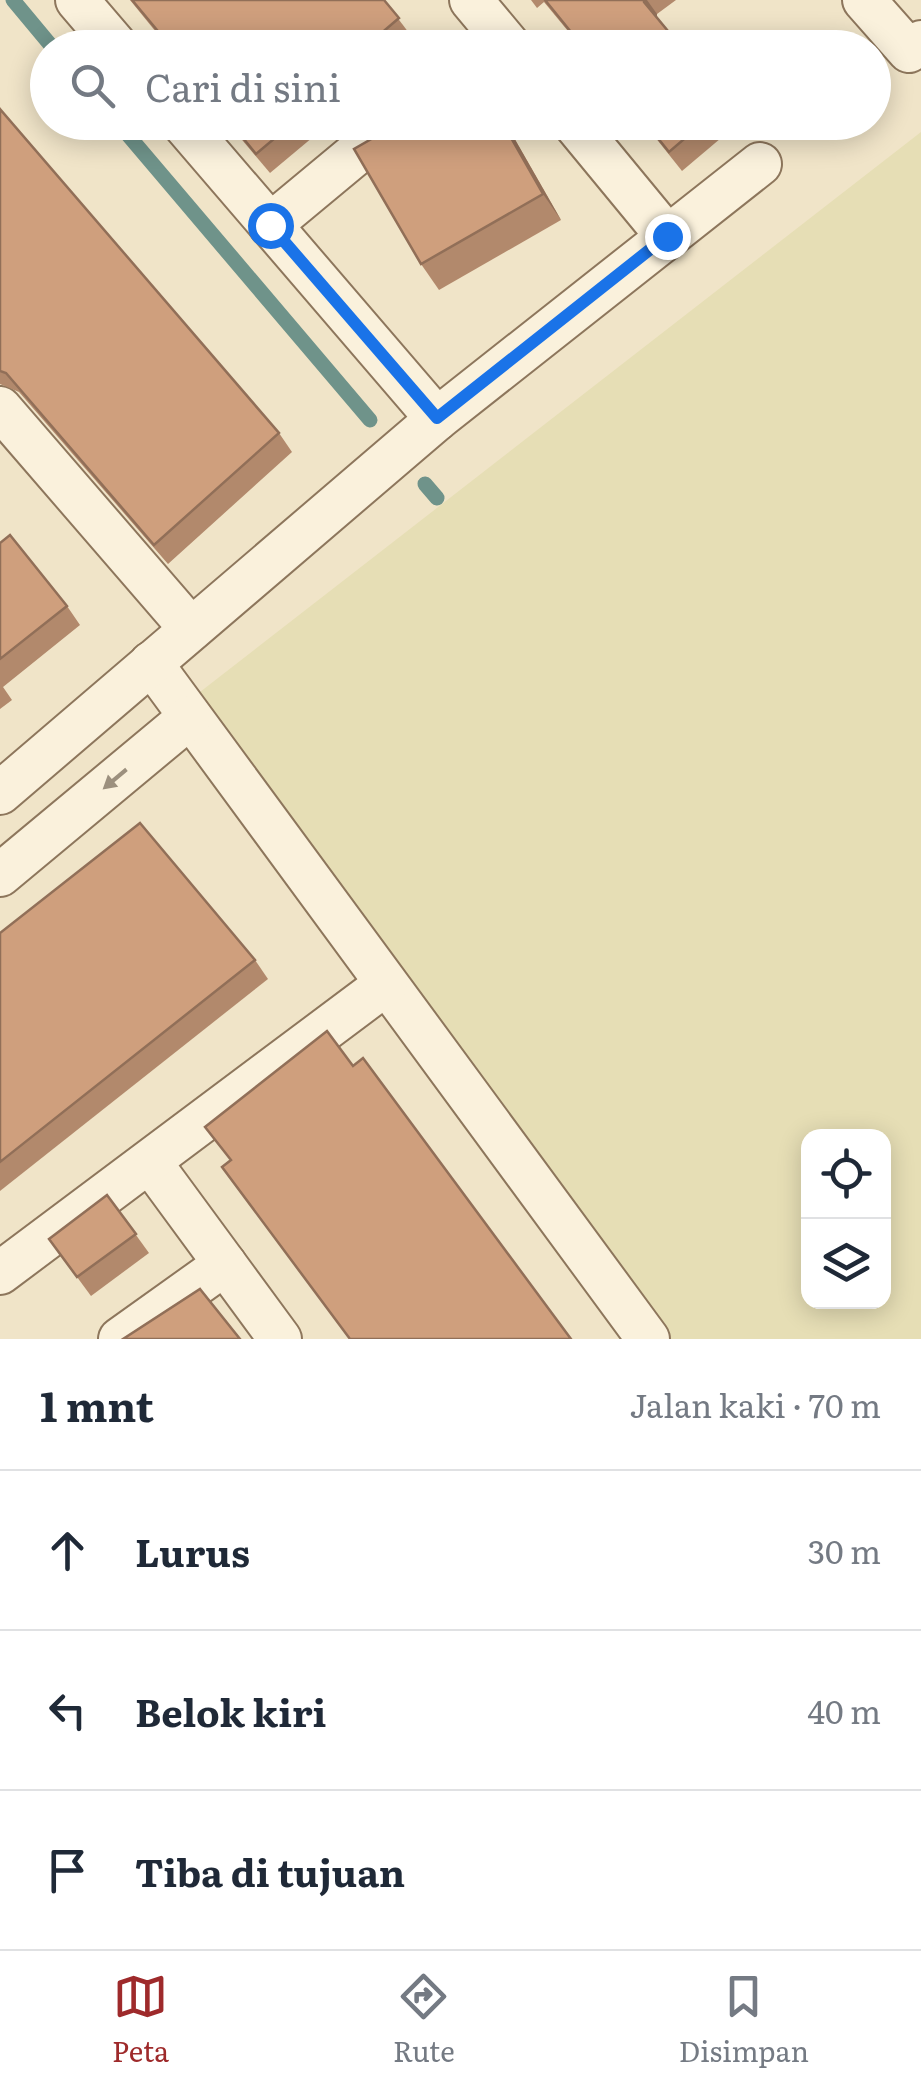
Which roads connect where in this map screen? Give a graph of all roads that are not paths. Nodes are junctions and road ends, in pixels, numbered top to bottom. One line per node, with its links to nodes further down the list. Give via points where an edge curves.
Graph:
1 (78, 0): 4 (street)
2 (471, 0): 5 (street)
3 (864, 0): 6 (street)
4 (103, 30)
5 (490, 30)
6 (890, 30)
7 (891, 31): 8 (street, via 909,51)
8 (921, 42)
9 (197, 140): 13 (street)
10 (372, 140): 13 (street)
11 (588, 140): 14 (street)
12 (760, 164): 14 (street)
13 (270, 225): 16 (street)
14 (667, 236): 16 (street)
15 (0, 408): 17 (street)
16 (437, 418): 17 (street)
17 (190, 629): 18 (street)
18 (151, 663): 19 (street); 20 (street)
19 (190, 716): 21 (street, one-way to 21); 22 (street)
20 (0, 793)
21 (0, 876)
22 (386, 984): 23 (street); 28 (street)
23 (150, 1162): 24 (street); 25 (street)
24 (225, 1264): 26 (street); 27 (street)
25 (0, 1273)
26 (120, 1339)
27 (280, 1339)
28 (648, 1339)

